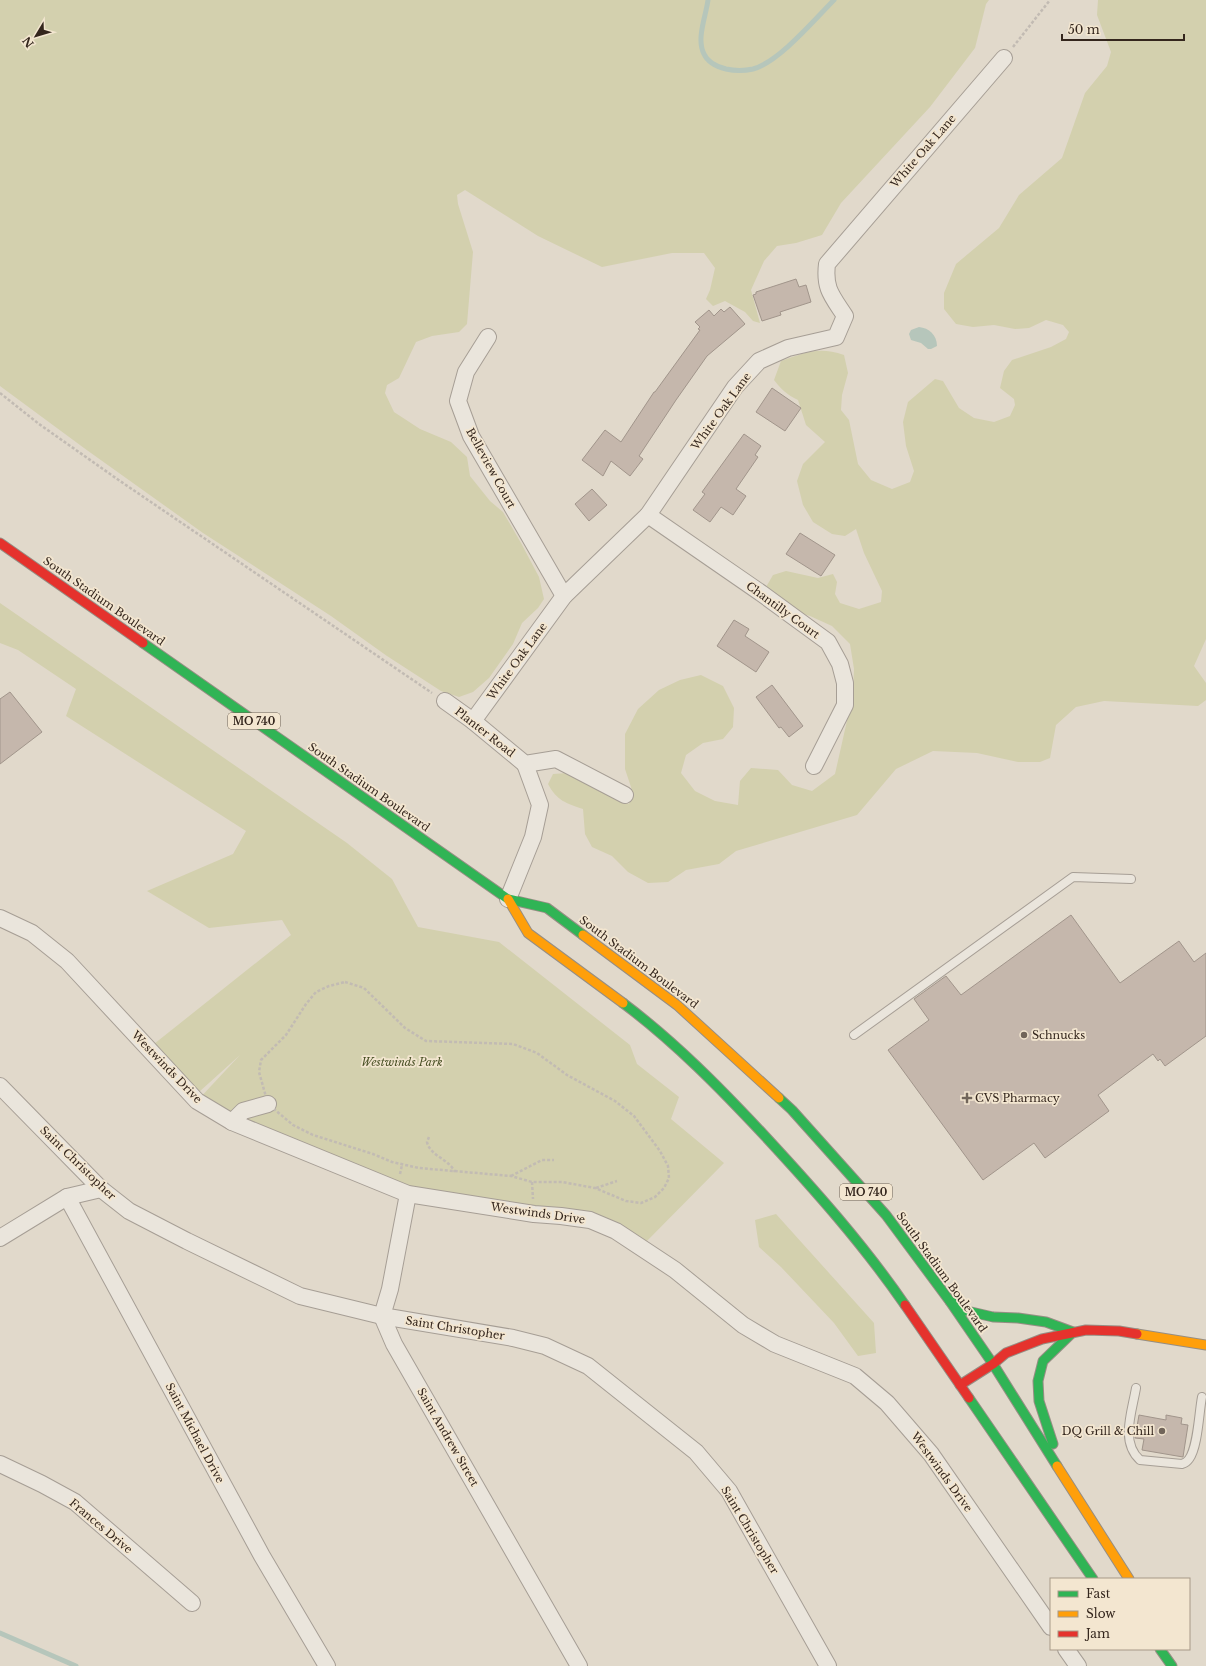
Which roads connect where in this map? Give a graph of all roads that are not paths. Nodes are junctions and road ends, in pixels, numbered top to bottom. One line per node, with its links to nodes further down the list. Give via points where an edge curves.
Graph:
1 (1004, 58): 3 (street, White Oak Lane, via 827,264 828,289 845,316 836,337 788,348 759,361 735,387)
2 (488, 337): 7 (street, Belleview Court, via 466,372 458,401 471,436)
3 (648, 515): 7 (street, White Oak Lane); 11 (street, Chantilly Court, via 828,642 840,664 845,683 845,705)
4 (0, 543): 5 (main road, South Stadium Boulevard / MO 740)
5 (9, 549): 6 (main road); 14 (main road, South Stadium Boulevard / MO 740)
6 (0, 553)
7 (564, 596): 9 (street, White Oak Lane)
8 (445, 701): 9 (street, Planter Road)
9 (473, 721): 10 (street, Planter Road)
10 (525, 764): 12 (street, Planter Road, via 556,759); 14 (street, Planter Road, via 540,805 533,837)
11 (814, 766)
12 (625, 795)
13 (1131, 879): 16 (lane, via 1073,876)
14 (508, 899): 24 (main road, South Stadium Boulevard / MO 740, via 547,908 677,1004 792,1110 886,1215); 29 (main road, MO 740, via 528,933 636,1014 710,1078 759,1129 848,1230 892,1286)
15 (0, 918): 19 (street, Westwinds Drive, via 32,933 67,961 197,1101)
16 (854, 1035)
17 (0, 1086): 20 (street, Saint Christopher)
18 (268, 1104): 19 (street, via 243,1111)
19 (232, 1122): 21 (street, Westwinds Drive)
20 (100, 1189): 22 (street); 25 (street, Saint Christopher, via 129,1211 300,1296)
21 (408, 1194): 25 (street, via 390,1289); 37 (street, Westwinds Drive, via 590,1220 616,1231 675,1270 743,1325 769,1340 854,1376 887,1402 931,1454)
22 (67, 1197): 23 (street); 40 (street, Saint Michael Drive, via 262,1556)
23 (0, 1238)
24 (949, 1300): 26 (main road, via 967,1311 993,1317 1046,1322); 28 (main road, South Stadium Boulevard / MO 740)
25 (382, 1316): 41 (street, Saint Andrew Street, via 394,1344); 42 (street, Saint Christopher, via 513,1338 545,1346 588,1366 696,1452 729,1491)
26 (1073, 1332): 27 (main road, via 1119,1331); 28 (main road, via 1042,1339 1006,1353); 33 (main road, via 1043,1361 1038,1381 1039,1402)
27 (1206, 1345)
28 (993, 1364): 29 (main road); 33 (main road, South Stadium Boulevard / MO 740)
29 (960, 1384): 34 (main road, MO 740)
30 (1136, 1388): 31 (lane, via 1128,1440 1132,1451 1140,1460 1182,1464 1186,1462 1192,1453 1196,1438)
31 (1202, 1398)
32 (0, 1464): 36 (street, Frances Drive, via 75,1502)
33 (1058, 1465): 35 (main road, South Stadium Boulevard / MO 740)
34 (1092, 1578)
35 (1128, 1578)
36 (192, 1603)
37 (1050, 1626)
38 (1067, 1650): 43 (street)
39 (1161, 1650): 44 (main road)
40 (327, 1666)
41 (579, 1666)
42 (828, 1666)
43 (1078, 1666)
44 (1172, 1666)

